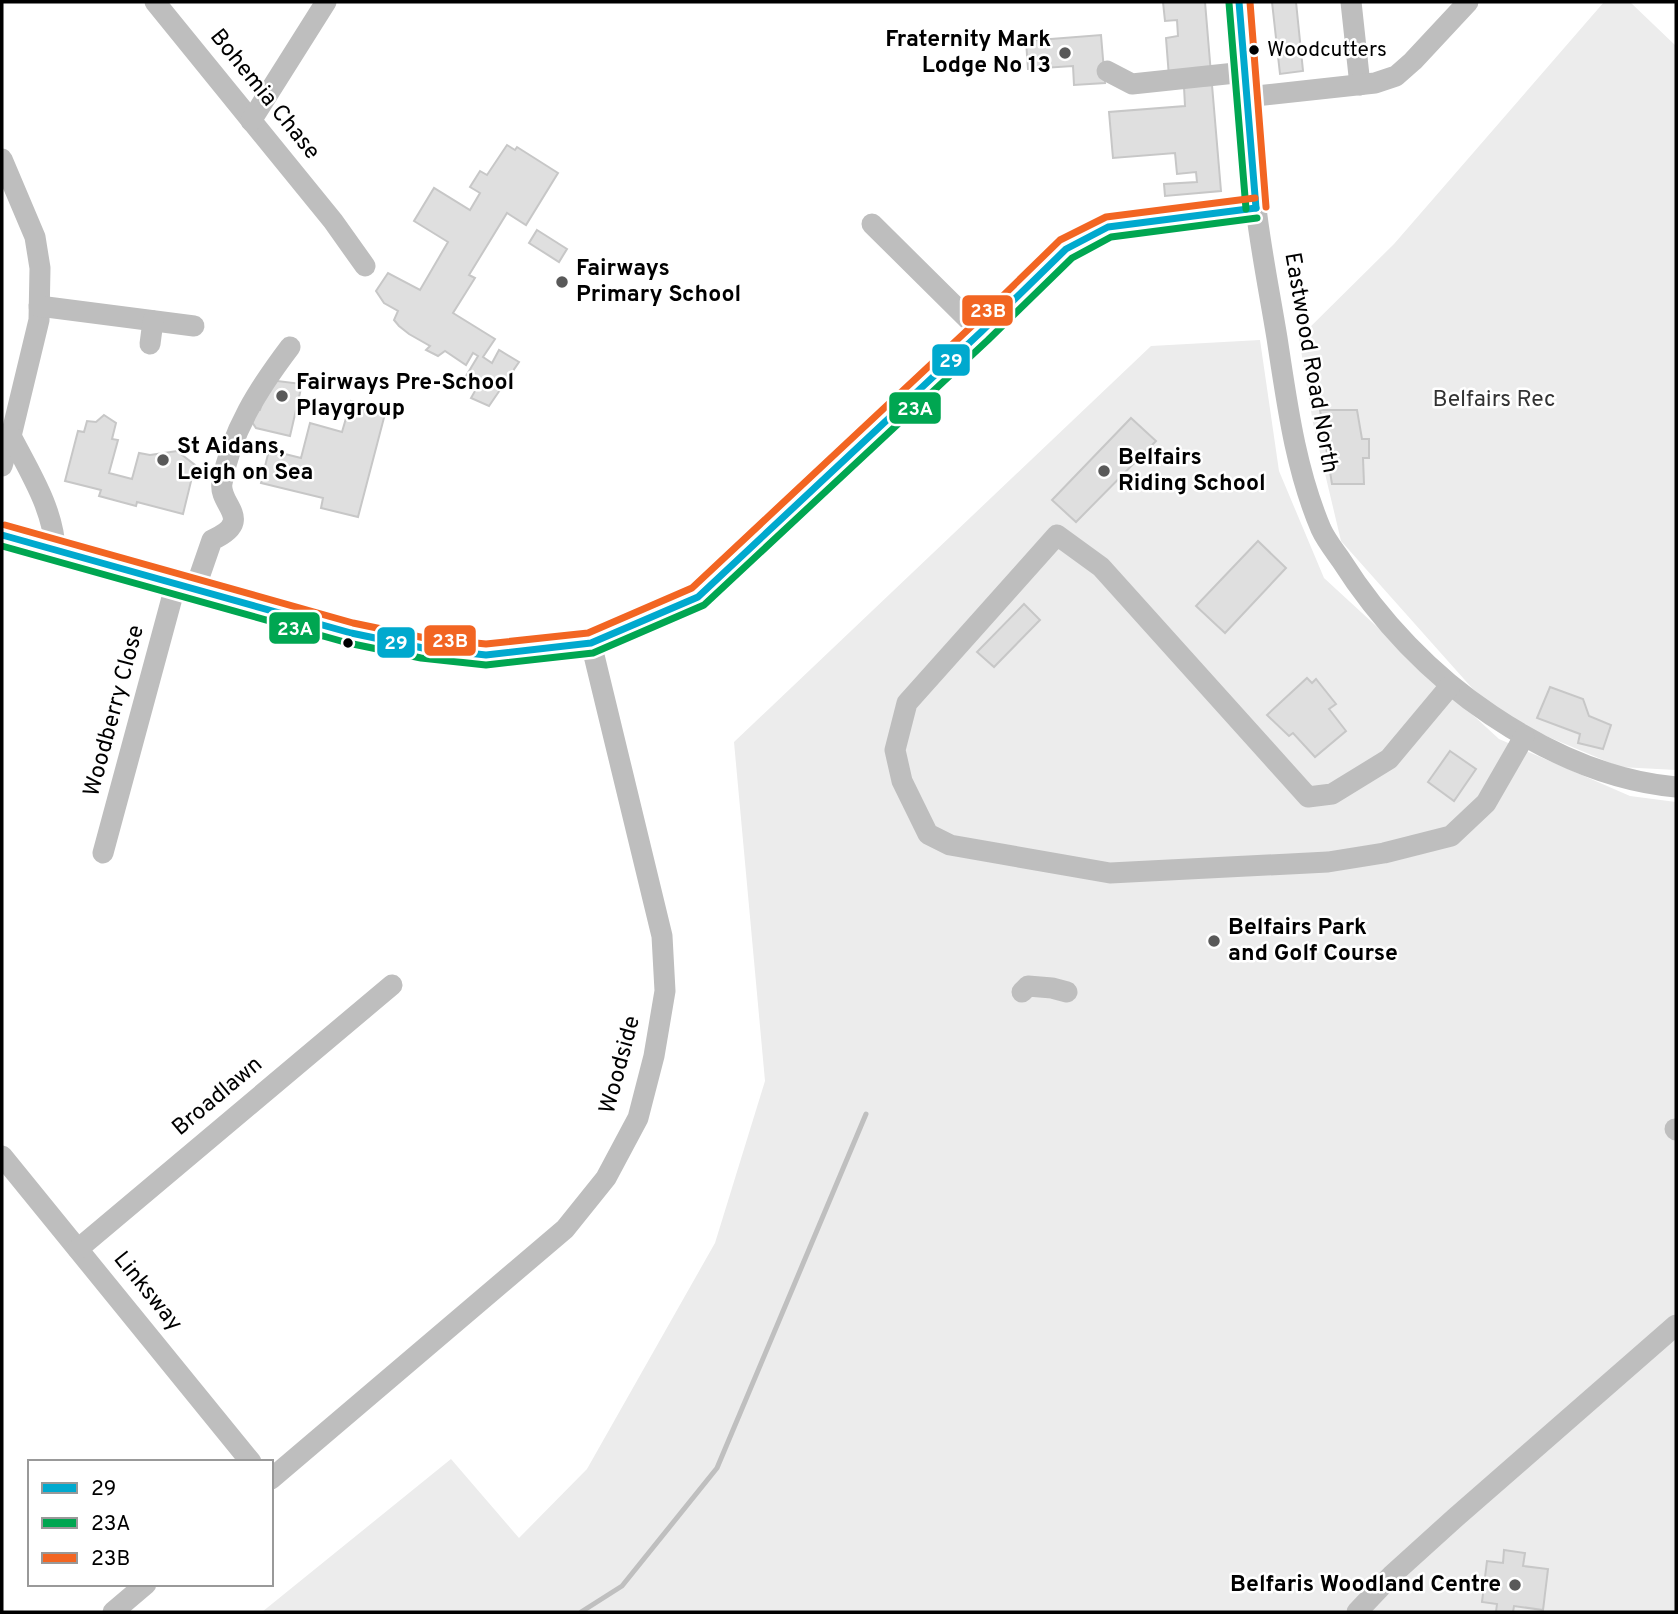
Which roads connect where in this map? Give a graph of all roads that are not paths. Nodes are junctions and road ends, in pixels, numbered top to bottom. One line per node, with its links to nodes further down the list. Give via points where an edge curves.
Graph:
1 (155, 2): 10 (street, Bohemia Chase)
2 (326, 2): 10 (street)
3 (1239, 2): 7 (street, Eastwood Road North)
4 (1352, 2): 8 (street)
5 (1468, 2): 8 (street, via 1396,76)
6 (1107, 71): 7 (street, via 1132,85)
7 (1245, 72): 9 (street, Eastwood Road North)
8 (1360, 85): 9 (street)
9 (1247, 97): 12 (street, Eastwood Road North)
10 (251, 121): 14 (street, Bohemia Chase)
11 (2, 159): 15 (street, via 35,237)
12 (1256, 208): 18 (street, via 1108,227 1066,249); 27 (street, Eastwood Road North, via 1298,464 1322,530 1359,588)
13 (872, 224): 18 (street)
14 (365, 266)
15 (39, 306): 16 (street); 21 (street)
16 (153, 321): 17 (street); 19 (street)
17 (194, 326)
18 (981, 332): 26 (street, via 698,597)
19 (150, 344)
20 (290, 347): 25 (street, Woodberry Close, via 249,405 224,471 220,489 232,509 233,522 225,534 212,540)
21 (11, 436): 22 (street); 24 (street, via 55,531)
22 (2, 466)
23 (2, 535): 24 (street)
24 (55, 550): 25 (street)
25 (186, 586): 26 (street, via 351,633 423,648 486,655); 30 (street, Woodberry Close)
26 (591, 643): 38 (street, Woodside, via 662,936 666,991 638,1118 606,1178 565,1229)
27 (1450, 686): 28 (street, Eastwood Road North); 28 (street, via 1389,759 1332,794 1308,797 1101,567 1057,535 907,703 895,750 902,781 928,834 950,845 1110,873 1328,862 1451,836 1486,803)
28 (1524, 737): 29 (street, Eastwood Road North, via 1592,767)
29 (1676, 787)
30 (103, 853)
31 (392, 985): 35 (street, Broadlawn)
32 (1022, 992): 33 (street, via 1028,986)
33 (1067, 992)
34 (2, 1156): 35 (street, Linksway)
35 (78, 1249): 37 (street, Linksway)
36 (1676, 1325): 41 (street, via 1455,1518)
37 (249, 1460)
38 (273, 1477)
39 (144, 1586): 40 (street)
40 (113, 1612)
41 (1357, 1612)

